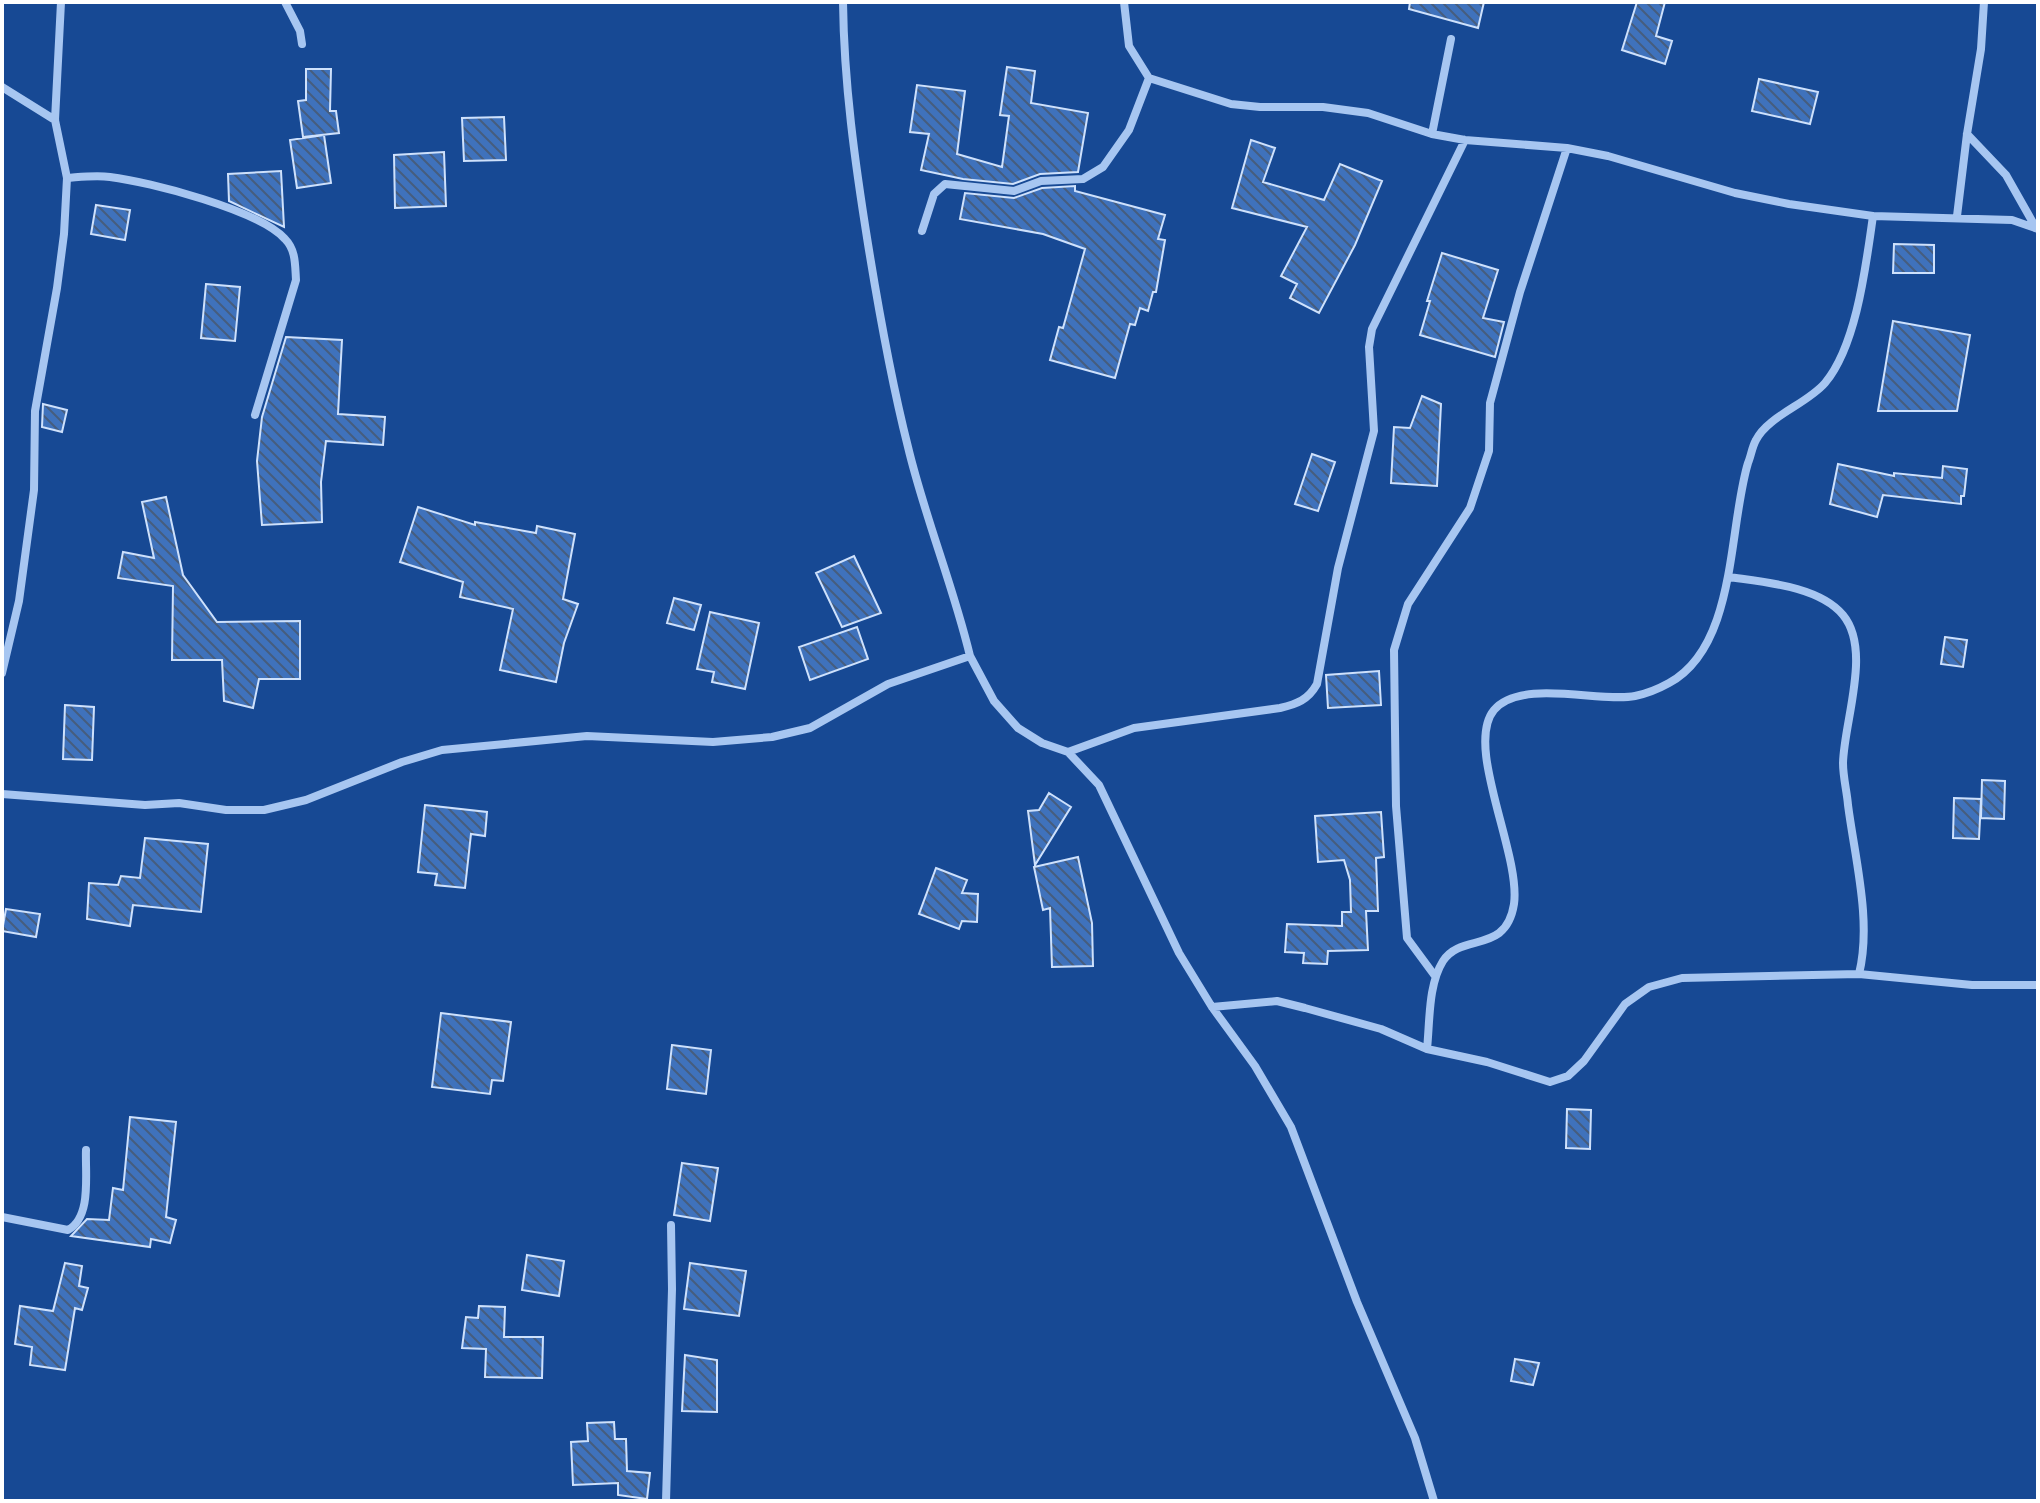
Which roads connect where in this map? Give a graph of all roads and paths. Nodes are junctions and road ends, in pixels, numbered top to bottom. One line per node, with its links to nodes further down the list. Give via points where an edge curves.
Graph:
1 (61, 2): 10 (street)
2 (285, 2): 7 (street)
3 (843, 2): 22 (street, via 854,156 890,366 911,460)
4 (1124, 2): 8 (street, via 1129,46)
5 (1984, 2): 12 (street)
6 (1451, 39): 11 (street)
7 (302, 44)
8 (1149, 78): 11 (street, via 1231,104 1368,113); 19 (street, via 1129,130 1103,167 1083,179 1041,181 1014,191 945,184 934,194)
9 (2, 87): 10 (street)
10 (55, 120): 15 (street)
11 (1432, 134): 13 (street)
12 (1967, 134): 17 (street); 18 (street, via 2006,175)
13 (1465, 140): 14 (street); 24 (street, via 1372,329 1374,431 1310,697 1280,708 1134,728)
14 (1567, 148): 16 (street, via 1735,193); 27 (street, via 1490,403 1489,451 1470,508 1408,604 1394,650 1396,806 1407,938)
15 (67, 178): 20 (street, via 140,181 236,212 287,240 295,257 296,280); 23 (street, via 62,257 35,411 34,490 19,601)
16 (1873, 216): 17 (street); 21 (street, via 1864,277 1841,357 1826,382 1756,440 1742,485)
17 (1957, 216): 18 (street, via 2012,220)
18 (2037, 229)
19 (922, 231)
20 (255, 415)
21 (1729, 577): 26 (street, via 1787,586 1821,599 1842,614 1855,638 1843,764 1865,923); 27 (street, via 1715,629 1698,657 1670,682 1634,696 1517,697 1495,709 1484,753 1513,873 1514,905 1508,923 1494,938 1445,957)
22 (970, 656): 24 (street, via 994,701 1018,728); 25 (street, via 888,684 810,728 772,737 713,742 587,736 442,750 264,810)
23 (2, 673)
24 (1068, 752): 29 (street, via 1099,785 1179,953)
25 (2, 794)
26 (1859, 974): 28 (street, via 1972,985); 30 (street, via 1682,978 1649,987 1625,1004 1584,1061 1568,1076 1550,1082)
27 (1435, 976): 30 (street)
28 (2038, 985)
29 (1212, 1007): 30 (street, via 1277,1001 1381,1029); 35 (street, via 1291,1127 1415,1438)
30 (1427, 1049)
31 (86, 1150): 32 (street, via 83,1212 77,1225 68,1230)
32 (2, 1217)
33 (671, 1225): 34 (street)
34 (666, 1501)
35 (1434, 1501)

